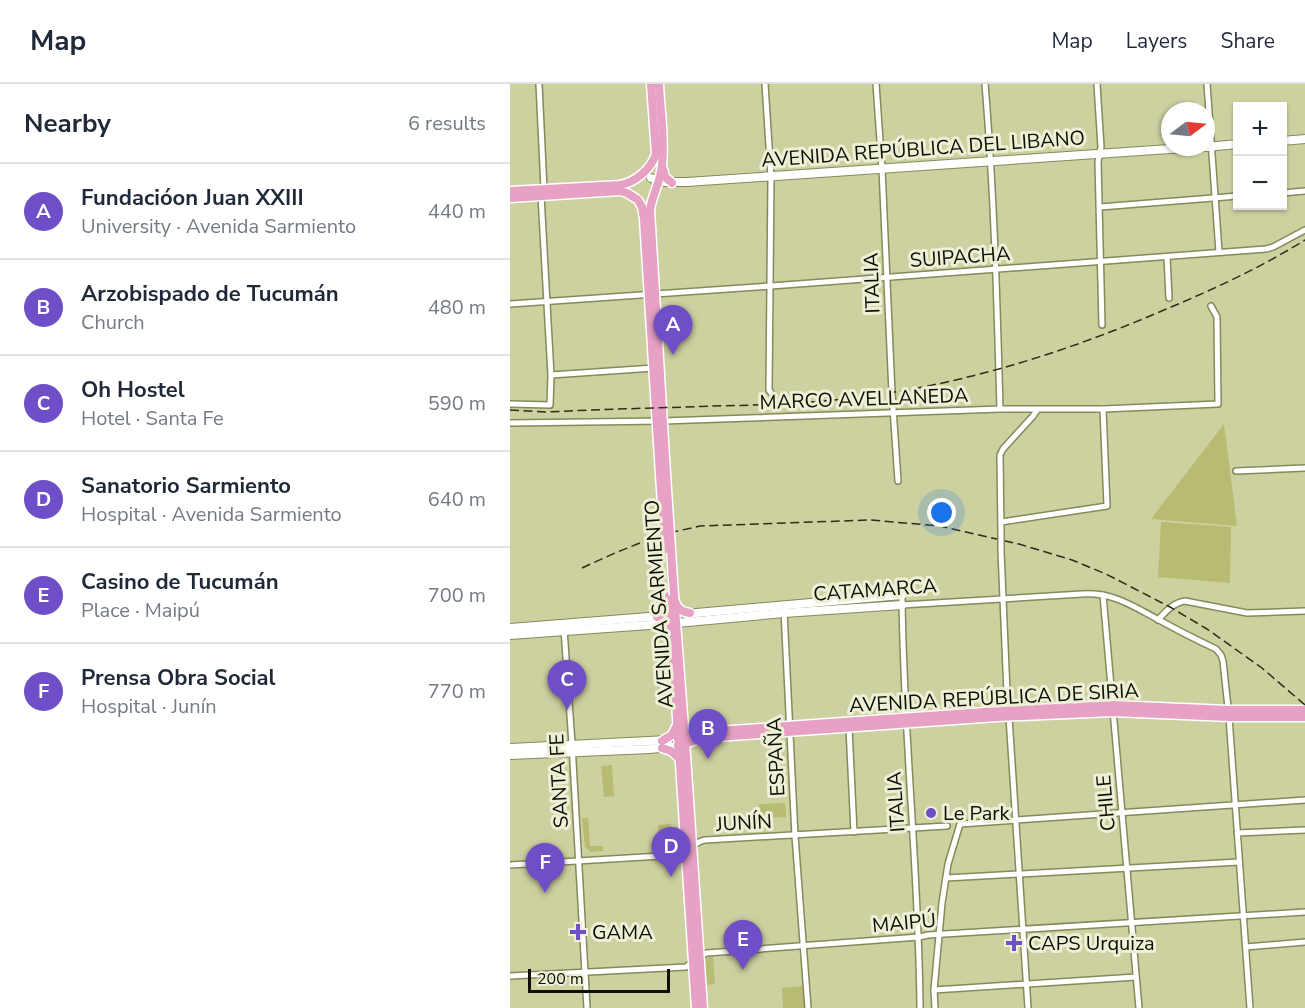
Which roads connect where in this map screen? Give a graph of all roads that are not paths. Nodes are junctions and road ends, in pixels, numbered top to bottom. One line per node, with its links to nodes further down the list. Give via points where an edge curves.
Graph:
1 (539, 84): 26 (street)
2 (651, 84): 21 (main road, via 656,154 652,165)
3 (659, 84): 18 (main road)
4 (765, 84): 20 (street)
5 (876, 84): 19 (street, ITALIA)
6 (986, 84): 17 (street)
7 (1097, 84): 15 (street)
8 (1208, 84): 9 (street)
9 (1208, 102)
10 (1305, 139): 11 (main road)
11 (1287, 141)
12 (1233, 144): 13 (main road)
13 (1215, 146)
14 (1161, 149): 15 (main road, AVENIDA REPÚBLICA DEL LIBANO)
15 (1099, 153): 17 (main road, AVENIDA REPÚBLICA DEL LIBANO); 33 (street)
16 (1210, 156): 29 (street)
17 (991, 161): 19 (main road, AVENIDA REPÚBLICA DEL LIBANO); 38 (street)
18 (662, 168): 22 (main road); 23 (main road)
19 (882, 169): 20 (main road, AVENIDA REPÚBLICA DEL LIBANO); 39 (street, ITALIA)
20 (771, 177): 23 (main road, AVENIDA REPÚBLICA DEL LIBANO); 40 (street)
21 (636, 178): 22 (main road, via 642,176); 26 (main road, via 620,185); 32 (main road, via 631,188)
22 (655, 182): 23 (main road, AVENIDA REPÚBLICA DEL LIBANO); 31 (main road)
23 (672, 183)
24 (510, 191): 26 (main road)
25 (1305, 191): 27 (street)
26 (542, 193): 30 (main road); 32 (main road, via 620,191); 43 (street)
27 (1287, 193)
28 (1233, 196): 29 (street)
29 (1215, 197): 33 (street); 35 (street)
30 (510, 198)
31 (652, 198): 32 (main road); 41 (main road, AVENIDA SARMIENTO)
32 (637, 199): 41 (main road, AVENIDA SARMIENTO, via 643,214)
33 (1100, 207): 37 (street)
34 (1305, 230): 35 (street, SUIPACHA, via 1266,249)
35 (1219, 252): 36 (street, SUIPACHA)
36 (1167, 257): 37 (street, SUIPACHA); 42 (street)
37 (1101, 262): 38 (street, SUIPACHA); 46 (street)
38 (997, 270): 39 (street, SUIPACHA); 51 (street)
39 (887, 277): 40 (street, SUIPACHA); 54 (street, ITALIA)
40 (771, 286): 41 (street, SUIPACHA); 49 (street)
41 (652, 294): 43 (street, SUIPACHA); 47 (main road, AVENIDA SARMIENTO); 55 (main road, AVENIDA SARMIENTO)
42 (1169, 298)
43 (546, 301): 44 (street, SUIPACHA); 48 (street)
44 (510, 304)
45 (1211, 306): 52 (street, MARCO AVELLANEDA, via 1217,317 1218,404)
46 (1102, 325)
47 (654, 368): 48 (street); 55 (main road, AVENIDA SARMIENTO)
48 (551, 375): 50 (street, via 550,405)
49 (772, 394)
50 (510, 404)
51 (1000, 409): 53 (street, MARCO AVELLANEDA); 54 (street, MARCO AVELLANEDA)
52 (1103, 409): 53 (street, MARCO AVELLANEDA); 60 (street, via 1107,506)
53 (1037, 410): 60 (street, via 1000,455)
54 (893, 412): 55 (street, MARCO AVELLANEDA); 59 (street, ITALIA)
55 (660, 420): 56 (street, MARCO AVELLANEDA); 63 (main road, AVENIDA SARMIENTO, bridge)
56 (510, 423)
57 (1305, 468): 58 (street)
58 (1236, 471)
59 (898, 481)
60 (1001, 522): 64 (street, bridge)
61 (902, 595): 65 (street, ITALIA); 66 (main road, CATAMARCA)
62 (1103, 595): 64 (street, CATAMARCA); 71 (street, CATAMARCA); 75 (street, CHILE)
63 (672, 598): 68 (main road, via 679,609); 69 (main road, via 665,612); 70 (main road, AVENIDA SARMIENTO)
64 (1003, 598): 65 (street, CATAMARCA); 78 (street, via 1007,693)
65 (902, 605): 66 (main road, CATAMARCA); 80 (street, ITALIA)
66 (784, 608): 68 (main road, CATAMARCA); 70 (main road, CATAMARCA, via 745,617); 82 (street, ESPAÑA)
67 (1305, 611): 71 (street, via 1256,614 1185,601 1170,607)
68 (690, 613): 70 (main road, CATAMARCA)
69 (657, 617): 70 (main road, CATAMARCA); 72 (main road, CATAMARCA)
70 (673, 619): 72 (main road, CATAMARCA); 79 (main road, AVENIDA SARMIENTO)
71 (1158, 620): 76 (street, CATAMARCA, via 1221,655)
72 (564, 627): 73 (main road, CATAMARCA); 74 (main road, CATAMARCA); 87 (street, SANTA FE)
73 (510, 628)
74 (510, 635)
75 (1113, 709): 76 (main road, AVENIDA REPÚBLICA DE SIRIA); 78 (main road, AVENIDA REPÚBLICA DE SIRIA); 92 (street, CHILE)
76 (1229, 713): 77 (main road, AVENIDA REPÚBLICA DE SIRIA); 91 (street)
77 (1304, 714)
78 (1003, 715): 80 (main road, AVENIDA REPÚBLICA DE SIRIA); 93 (street)
79 (680, 720): 83 (main road); 84 (main road, AVENIDA SARMIENTO); 85 (main road)
80 (906, 721): 81 (main road, AVENIDA REPÚBLICA DE SIRIA); 82 (main road, AVENIDA REPÚBLICA DE SIRIA); 95 (street, ITALIA)
81 (849, 728): 82 (main road, AVENIDA REPÚBLICA DE SIRIA); 97 (street)
82 (790, 729): 83 (main road, AVENIDA REPÚBLICA DE SIRIA); 99 (street, ESPAÑA)
83 (704, 735): 84 (main road, AVENIDA REPÚBLICA DE SIRIA); 89 (main road)
84 (682, 741): 85 (main road); 89 (main road, AVENIDA SARMIENTO)
85 (662, 744): 87 (main road); 89 (main road)
86 (510, 748): 87 (main road)
87 (573, 748): 88 (main road); 101 (street, SANTA FE)
88 (510, 755)
89 (683, 757): 100 (main road, AVENIDA SARMIENTO)
90 (1305, 800): 91 (street)
91 (1235, 805): 92 (street); 98 (street)
92 (1122, 813): 93 (street); 104 (street, CHILE)
93 (1017, 820): 105 (street); 106 (street, via 960,824)
94 (947, 825): 95 (street, JUNÍN)
95 (913, 828): 97 (street, JUNÍN); 112 (street, ITALIA)
96 (1305, 830): 98 (street)
97 (854, 832): 99 (street, JUNÍN)
98 (1237, 833): 102 (street)
99 (795, 836): 100 (street, JUNÍN, via 705,840); 114 (street, ESPAÑA)
100 (688, 849): 101 (street, JUNÍN, via 678,855); 116 (main road, AVENIDA SARMIENTO)
101 (579, 861): 103 (street, JUNÍN); 117 (street, SANTA FE)
102 (1239, 862): 104 (street); 108 (street)
103 (510, 865)
104 (1127, 868): 105 (street); 109 (street, CHILE)
105 (1020, 874): 106 (street); 110 (street)
106 (946, 878): 111 (street)
107 (1305, 912): 108 (street, MAIPÚ)
108 (1244, 916): 109 (street, MAIPÚ); 115 (street)
109 (1131, 923): 110 (street, MAIPÚ); 119 (street, CHILE)
110 (1024, 929): 111 (street, MAIPÚ); 120 (street)
111 (938, 934): 112 (street, MAIPÚ); 121 (street)
112 (919, 937): 114 (street, MAIPÚ); 126 (street, ITALIA)
113 (1305, 942): 115 (street)
114 (802, 946): 116 (street, MAIPÚ, via 707,953); 125 (street, ESPAÑA)
115 (1246, 946): 130 (street)
116 (696, 959): 117 (street, MAIPÚ, via 683,967); 123 (main road, AVENIDA SARMIENTO); 124 (main road, AVENIDA SARMIENTO)
117 (585, 972): 118 (street, MAIPÚ); 122 (street, SANTA FE)
118 (510, 976)
119 (1136, 977): 120 (street); 129 (street, CHILE)
120 (1027, 985): 121 (street); 128 (street)
121 (934, 990): 127 (street)
122 (587, 1008)
123 (696, 1008)
124 (703, 1008)
125 (808, 1008)
126 (920, 1008)
127 (934, 1008)
128 (1028, 1008)
129 (1139, 1008)
130 (1250, 1008)

